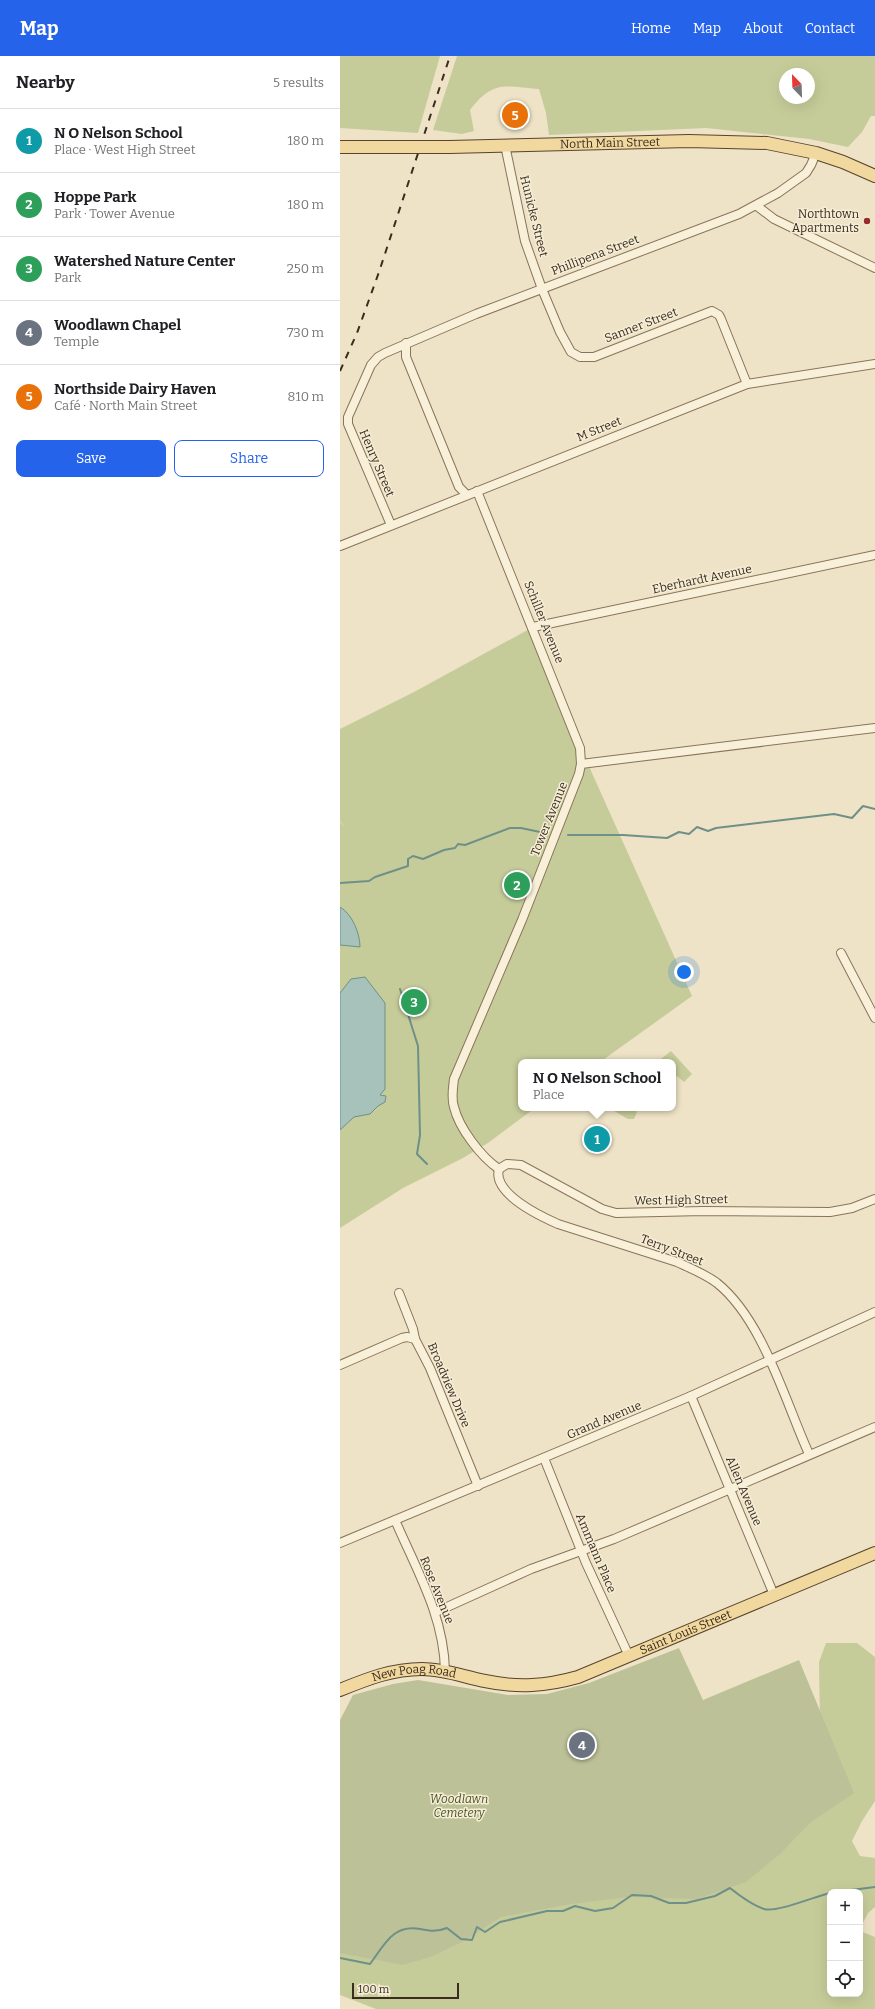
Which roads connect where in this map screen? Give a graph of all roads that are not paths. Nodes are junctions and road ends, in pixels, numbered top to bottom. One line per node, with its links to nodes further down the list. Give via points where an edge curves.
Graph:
1 (505, 145): 2 (main road, North Main Street, bridge); 3 (main road, North Main Street, via 749,142 770,143); 7 (street, Hunicke Street, via 525,241)
2 (340, 147)
3 (816, 153): 4 (main road, North Main Street); 5 (street, Phillipena Street, via 806,173)
4 (875, 176)
5 (757, 206): 6 (street, via 774,219); 7 (street, Phillipena Street)
6 (875, 268)
7 (542, 288): 8 (street, Phillipena Street); 9 (street, Hunicke Street, via 564,340)
8 (406, 343): 11 (street, Phillipena Street, via 378,357); 14 (street, via 406,357 460,487)
9 (575, 355): 12 (street, Sanner Street, via 594,357 712,310 721,319)
10 (875, 364): 12 (street, M Street)
11 (371, 365): 15 (street, Henry Street, via 348,417 348,424)
12 (746, 384): 13 (street, M Street)
13 (478, 491): 14 (street, M Street); 18 (street, Schiller Avenue)
14 (467, 495): 15 (street, M Street)
15 (391, 525): 16 (street, M Street)
16 (340, 546)
17 (875, 555): 18 (street, Eberhardt Avenue)
18 (533, 627): 20 (street, Schiller Avenue, via 580,748)
19 (875, 728): 20 (street)
20 (581, 764): 23 (street, Tower Avenue, via 580,774 522,920 454,1079 452,1099 461,1123 486,1159)
21 (840, 953): 22 (street)
22 (875, 1018)
23 (499, 1169): 24 (street, West High Street, via 507,1164 521,1165 602,1209 616,1213 830,1212 852,1208); 28 (street, Terry Street, via 499,1179 514,1199 542,1217 568,1228 676,1262 717,1284 743,1310)
24 (875, 1199)
25 (399, 1293): 27 (street, Broadview Drive)
26 (875, 1312): 28 (street, Grand Avenue)
27 (415, 1339): 29 (street, via 402,1338); 34 (street, Broadview Drive, via 430,1368)
28 (769, 1360): 30 (street, Grand Avenue); 32 (street, Terry Street)
29 (340, 1364)
30 (691, 1396): 33 (street, Grand Avenue); 35 (street, Allen Avenue)
31 (875, 1427): 32 (street)
32 (809, 1454): 35 (street)
33 (544, 1458): 34 (street, Grand Avenue); 38 (street, Ammann Place)
34 (478, 1486): 36 (street, Grand Avenue)
35 (731, 1489): 38 (street); 40 (street, Allen Avenue)
36 (395, 1520): 37 (street, Grand Avenue); 41 (street, Rose Avenue)
37 (340, 1543)
38 (581, 1551): 41 (street, via 531,1569); 42 (street, Ammann Place)
39 (875, 1553): 40 (main road, Saint Louis Street)
40 (774, 1595): 42 (main road, Saint Louis Street)
41 (436, 1612): 43 (street, Rose Avenue, via 442,1638)
42 (629, 1656): 44 (main road, Saint Louis Street, via 578,1677 545,1685 514,1686)
43 (445, 1671): 44 (main road, New Poag Road); 45 (main road, New Poag Road, via 422,1669 390,1672)
44 (490, 1682)
45 (340, 1690)

